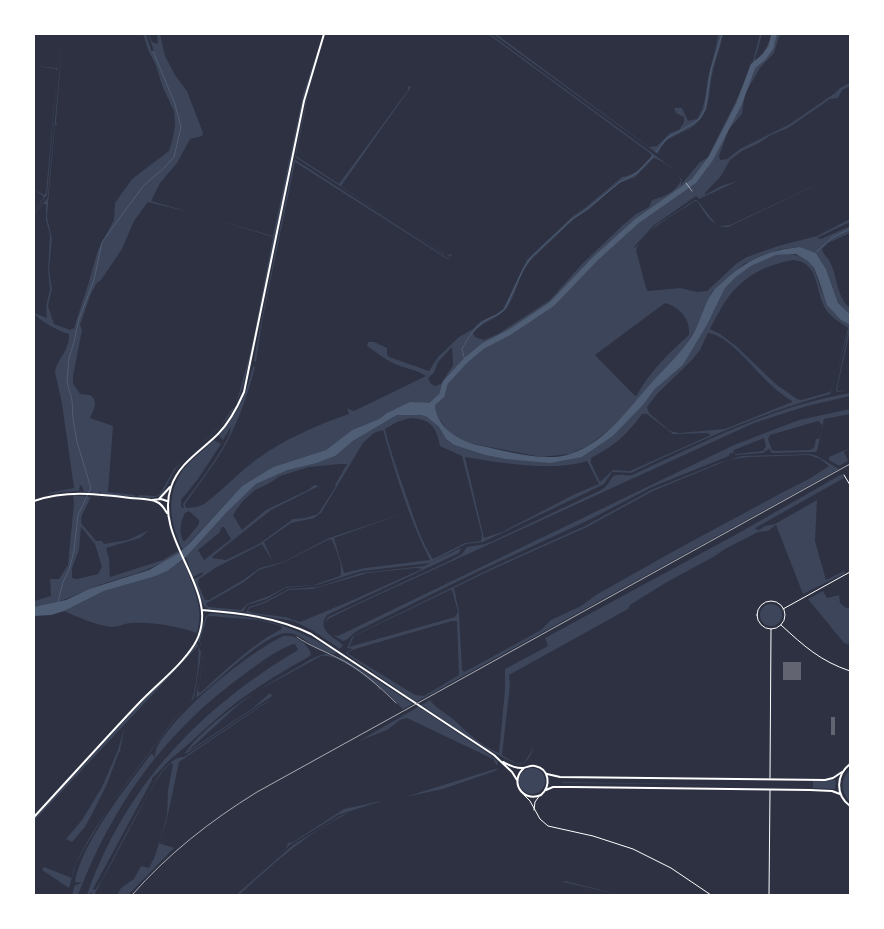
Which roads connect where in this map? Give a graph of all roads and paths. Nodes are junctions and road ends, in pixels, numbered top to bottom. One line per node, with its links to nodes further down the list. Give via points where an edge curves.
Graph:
1 (324, 34): 5 (street, via 304,101 244,392 219,433 182,466)
2 (686, 183): 3 (path)
3 (692, 191)
4 (844, 475): 6 (street)
5 (171, 485): 7 (street); 9 (street)
6 (850, 486)
7 (158, 500): 8 (street, via 77,493); 9 (street); 10 (street)
8 (34, 501)
9 (168, 502): 10 (street)
10 (168, 514): 13 (street)
11 (850, 572): 12 (street)
12 (783, 608): 14 (street); 15 (street, via 769,601 759,608 757,616 760,623)
13 (202, 610): 19 (street, via 258,616 301,629); 33 (street, via 198,635 190,650)
14 (781, 624): 15 (street); 17 (street, via 815,655)
15 (770, 629): 24 (street)
16 (297, 637): 18 (path, via 355,668)
17 (850, 671)
18 (396, 703)
19 (501, 761): 21 (street); 25 (street)
20 (850, 764): 22 (street)
21 (524, 768): 23 (street, via 537,766); 25 (street)
22 (842, 772): 24 (street, via 828,779); 29 (street)
23 (547, 774): 24 (street); 27 (street)
24 (770, 779)
25 (517, 780): 28 (street)
26 (770, 789): 27 (street, via 572,787); 29 (street, via 829,790); 35 (street)
27 (546, 790): 30 (street)
28 (523, 794): 30 (street); 32 (street)
29 (840, 794): 31 (street)
30 (541, 795): 32 (street)
31 (850, 806)
32 (534, 810): 34 (street, via 553,828 607,840 648,856)
33 (34, 817)
34 (711, 895)
35 (769, 895)

